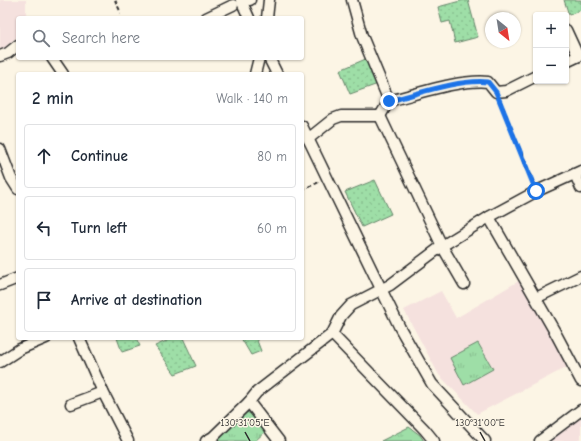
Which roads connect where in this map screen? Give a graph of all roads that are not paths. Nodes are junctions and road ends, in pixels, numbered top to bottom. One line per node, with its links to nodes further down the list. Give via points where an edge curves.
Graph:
1 (269, 0): 6 (street)
2 (352, 0): 19 (street, via 362,36)
3 (237, 2): 4 (street); 5 (street)
4 (210, 16)
5 (248, 16)
6 (267, 16)
7 (569, 36): 9 (street)
8 (16, 47): 10 (street)
9 (579, 55): 14 (street)
10 (0, 56)
11 (53, 60): 15 (street)
12 (258, 60): 16 (street)
13 (270, 60): 17 (street)
14 (569, 60)
15 (62, 72)
16 (256, 72)
17 (276, 72)
18 (533, 78): 19 (street, via 506,91 496,92 488,82 478,81)
19 (389, 101): 20 (street)
20 (380, 116): 22 (street, via 341,116 333,119); 28 (street)
21 (304, 130): 22 (street)
22 (308, 139): 33 (street)
23 (0, 149): 25 (street)
24 (578, 172): 26 (street); 27 (street)
25 (16, 185)
26 (581, 188)
27 (489, 217): 28 (street); 34 (street)
28 (442, 246): 31 (street); 33 (street)
29 (581, 276): 34 (street)
30 (16, 279): 32 (street)
31 (464, 284)
32 (0, 285)
33 (382, 290): 35 (street, via 351,305 341,316); 48 (street, via 432,384)
34 (536, 298): 39 (street)
35 (332, 334): 41 (street, via 257,392); 47 (street)
36 (41, 340): 38 (street, via 20,349)
37 (80, 340): 40 (street)
38 (0, 362)
39 (581, 381)
40 (103, 392): 42 (street); 44 (street)
41 (249, 402): 45 (street); 46 (street)
42 (71, 404)
43 (581, 410): 49 (street)
44 (128, 441)
45 (206, 441)
46 (280, 441)
47 (434, 441)
48 (485, 441)
49 (540, 441)

